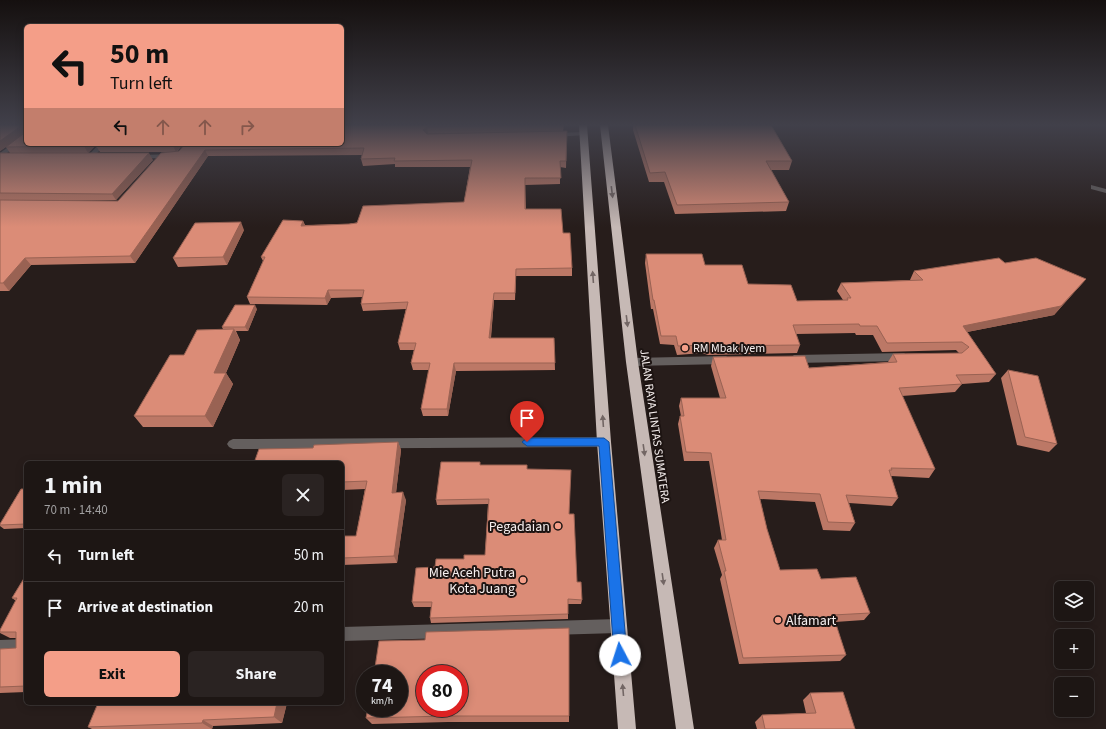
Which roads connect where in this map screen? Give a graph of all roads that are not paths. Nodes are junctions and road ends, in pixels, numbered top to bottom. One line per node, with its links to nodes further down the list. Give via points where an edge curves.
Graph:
1 (149, 159): 2 (street)
2 (163, 159)
3 (586, 159): 11 (highway, one-way to 3)
4 (608, 159): 10 (highway, JALAN RAYA LINTAS SUMATERA, one-way to 10)
5 (1094, 187): 6 (street)
6 (1106, 192)
7 (916, 357): 8 (street)
8 (782, 359)
9 (734, 360): 10 (street)
10 (632, 362): 18 (highway, JALAN RAYA LINTAS SUMATERA, one-way to 18)
11 (604, 442): 12 (street); 13 (highway)
12 (233, 444)
13 (618, 626): 14 (street); 17 (highway, one-way to 13)
14 (344, 634)
15 (24, 646): 16 (street)
16 (0, 647)
17 (627, 729)
18 (685, 729)

